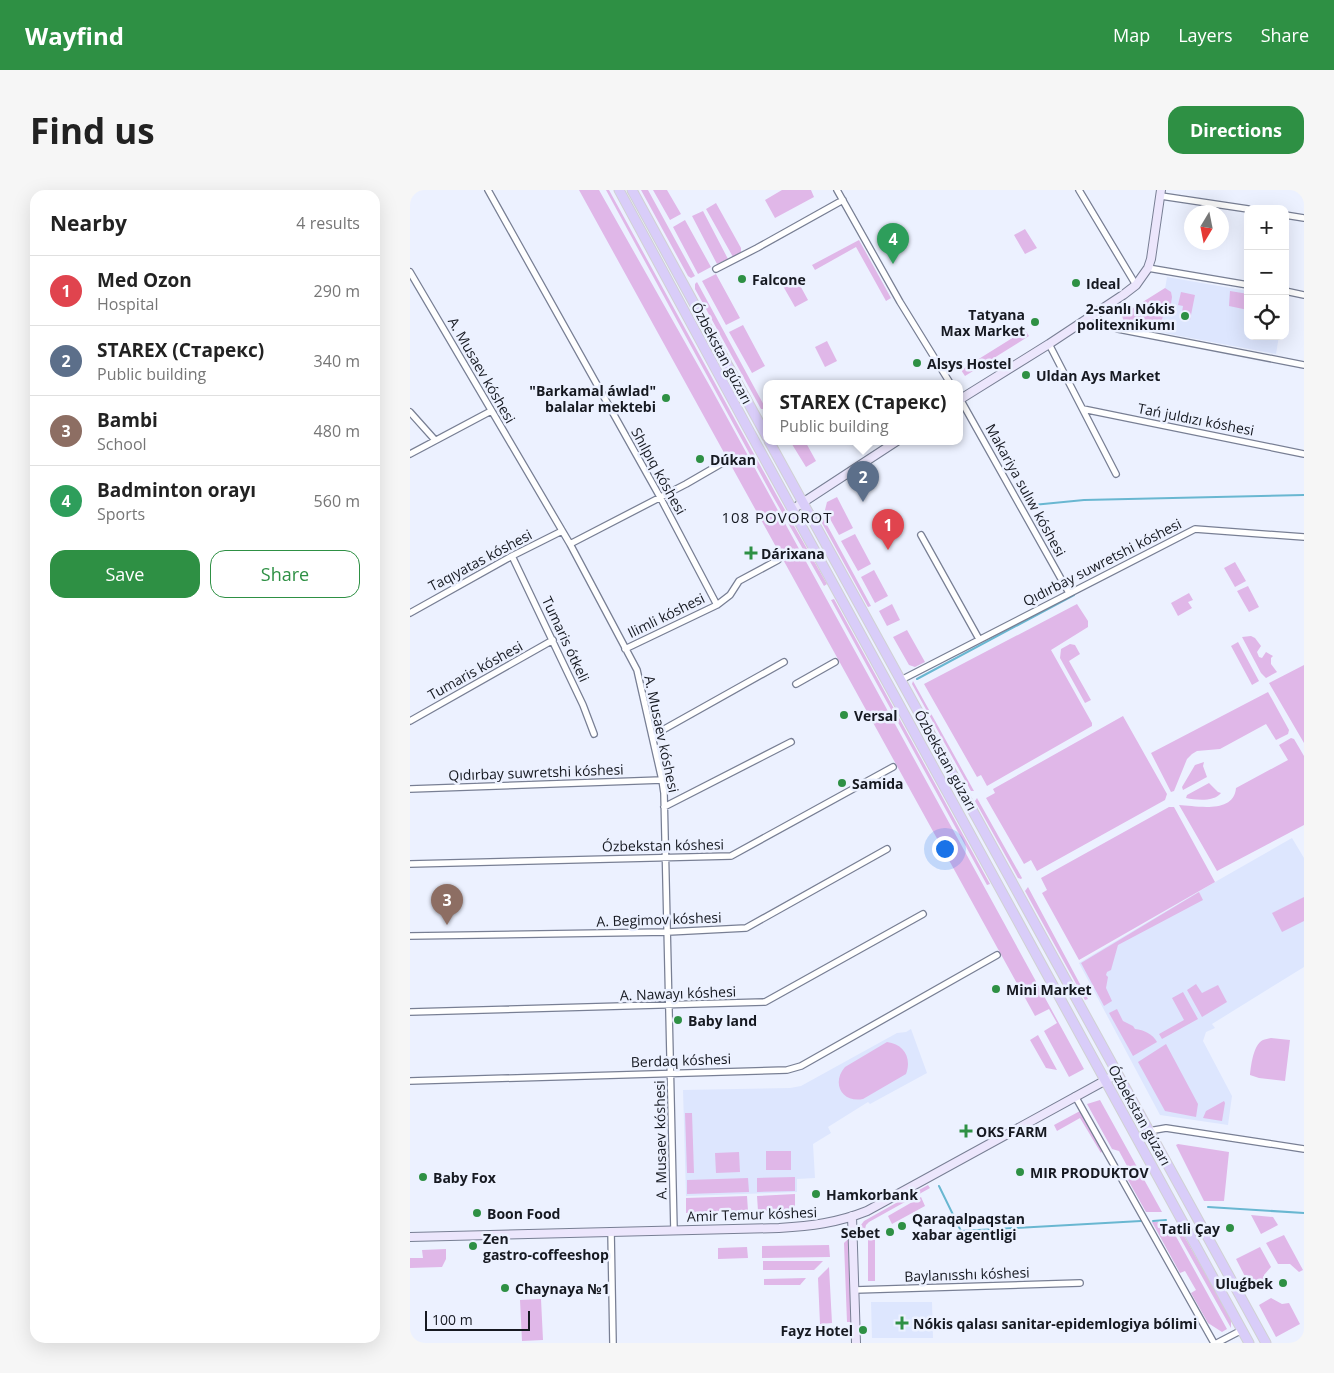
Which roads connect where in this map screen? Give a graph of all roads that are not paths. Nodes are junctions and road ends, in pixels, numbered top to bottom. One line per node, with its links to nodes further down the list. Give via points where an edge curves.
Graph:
1 (488, 190): 35 (street, Shılpıq kóshesi)
2 (619, 190): 37 (main road, Ózbekstan gúzarı)
3 (632, 190): 27 (main road, Ózbekstan gúzarı)
4 (837, 190): 7 (street)
5 (1079, 190): 15 (street)
6 (1161, 193): 8 (street); 11 (main road)
7 (843, 200): 12 (street); 21 (street)
8 (1244, 208)
9 (1289, 216): 10 (street)
10 (1304, 218)
11 (1148, 268): 14 (street); 15 (main road)
12 (716, 269)
13 (410, 272): 25 (street, A. Musaev kóshesi)
14 (1244, 284)
15 (1136, 285): 18 (main road)
16 (1289, 292): 17 (street)
17 (1304, 295)
18 (1095, 314): 19 (main road); 20 (street, via 1102,324 1118,329)
19 (1050, 344): 22 (main road); 24 (street)
20 (1304, 365)
21 (948, 380)
22 (963, 396)
23 (963, 403): 44 (street, Makariya sulıw kóshesi)
24 (1083, 409): 32 (street, Tań juldızı kóshesi); 34 (street)
25 (491, 411): 28 (street); 38 (street, A. Musaev kóshesi)
26 (410, 412): 28 (street)
27 (763, 430)
28 (435, 440): 31 (street)
29 (771, 445): 36 (main road, Ózbekstan gúzarı)
30 (891, 445): 36 (main road)
31 (410, 454)
32 (1304, 454)
33 (724, 462): 35 (street)
34 (1116, 474)
35 (660, 497): 41 (street); 45 (street, Shılpıq kóshesi)
36 (802, 503): 37 (main road); 52 (main road, Ózbekstan gúzarı)
37 (793, 509): 73 (main road, Ózbekstan gúzarı)
38 (562, 531): 41 (street, A. Musaev kóshesi); 42 (street, Taqıyatas kóshesi)
39 (921, 535): 47 (street)
40 (1304, 537): 44 (street, Qıdırbay suwretshi kóshesi, via 1195,529)
41 (570, 544): 49 (street, A. Musaev kóshesi)
42 (512, 556): 46 (street, Taqıyatas kóshesi); 48 (street, Tumaris ótkeli)
43 (778, 560): 45 (street, Ilimli kóshesi, via 739,581 730,595)
44 (1069, 593): 47 (street, Qıdırbay suwretshi kóshesi)
45 (717, 605): 49 (street, Ilimli kóshesi)
46 (410, 613)
47 (979, 639): 52 (street, Qıdırbay suwretshi kóshesi)
48 (553, 640): 54 (street, Tumaris kóshesi); 55 (street, Tumaris ótkeli)
49 (625, 648): 56 (street, A. Musaev kóshesi, via 637,670)
50 (784, 662): 56 (street)
51 (835, 662): 53 (street)
52 (900, 680): 72 (main road, Ózbekstan gúzarı)
53 (796, 684)
54 (410, 721)
55 (594, 734)
56 (652, 736): 59 (street, A. Musaev kóshesi)
57 (791, 742): 61 (street)
58 (893, 767): 63 (street, Ózbekstan kóshesi, via 732,856)
59 (662, 780): 60 (street, Qıdırbay suwretshi kóshesi); 61 (street, A. Musaev kóshesi)
60 (410, 789)
61 (664, 807): 63 (street, A. Musaev kóshesi)
62 (887, 849): 66 (street, A. Begimov kóshesi, via 746,928)
63 (665, 858): 64 (street, Ózbekstan kóshesi); 66 (street, A. Musaev kóshesi)
64 (410, 864)
65 (923, 914): 69 (street, A. Nawayı kóshesi, via 765,1002)
66 (668, 932): 67 (street, A. Begimov kóshesi); 69 (street, A. Musaev kóshesi)
67 (410, 936)
68 (997, 955): 71 (street, Berdaq kóshesi, via 801,1066 787,1070)
69 (670, 1006): 70 (street, A. Nawayı kóshesi); 71 (street, A. Musaev kóshesi)
70 (410, 1012)
71 (671, 1073): 74 (street, Berdaq kóshesi); 80 (street, A. Musaev kóshesi)
72 (1117, 1074): 73 (main road, Amir Temur kóshesi); 76 (main road, Ózbekstan gúzarı)
73 (1105, 1080): 75 (main road, Amir Temur kóshesi); 77 (main road, Ózbekstan gúzarı)
74 (410, 1081)
75 (1076, 1096): 79 (main road, Amir Temur kóshesi, via 867,1211); 88 (street)
76 (1149, 1131): 77 (street); 78 (street, via 1166,1128); 90 (main road, Ózbekstan gúzarı)
77 (1137, 1138): 85 (main road, Ózbekstan gúzarı)
78 (1304, 1149)
79 (852, 1216): 80 (main road, Amir Temur kóshesi, via 808,1227); 84 (main road)
80 (674, 1230): 81 (main road, Amir Temur kóshesi)
81 (611, 1231): 82 (main road, Amir Temur kóshesi); 86 (street)
82 (410, 1237)
83 (1080, 1283): 84 (street, Baylanısshı kóshesi)
84 (855, 1290): 87 (main road)
85 (1242, 1330): 88 (street); 89 (main road, Ózbekstan gúzarı)
86 (613, 1343)
87 (856, 1343)
88 (1216, 1343)
89 (1249, 1343)
90 (1266, 1343)

